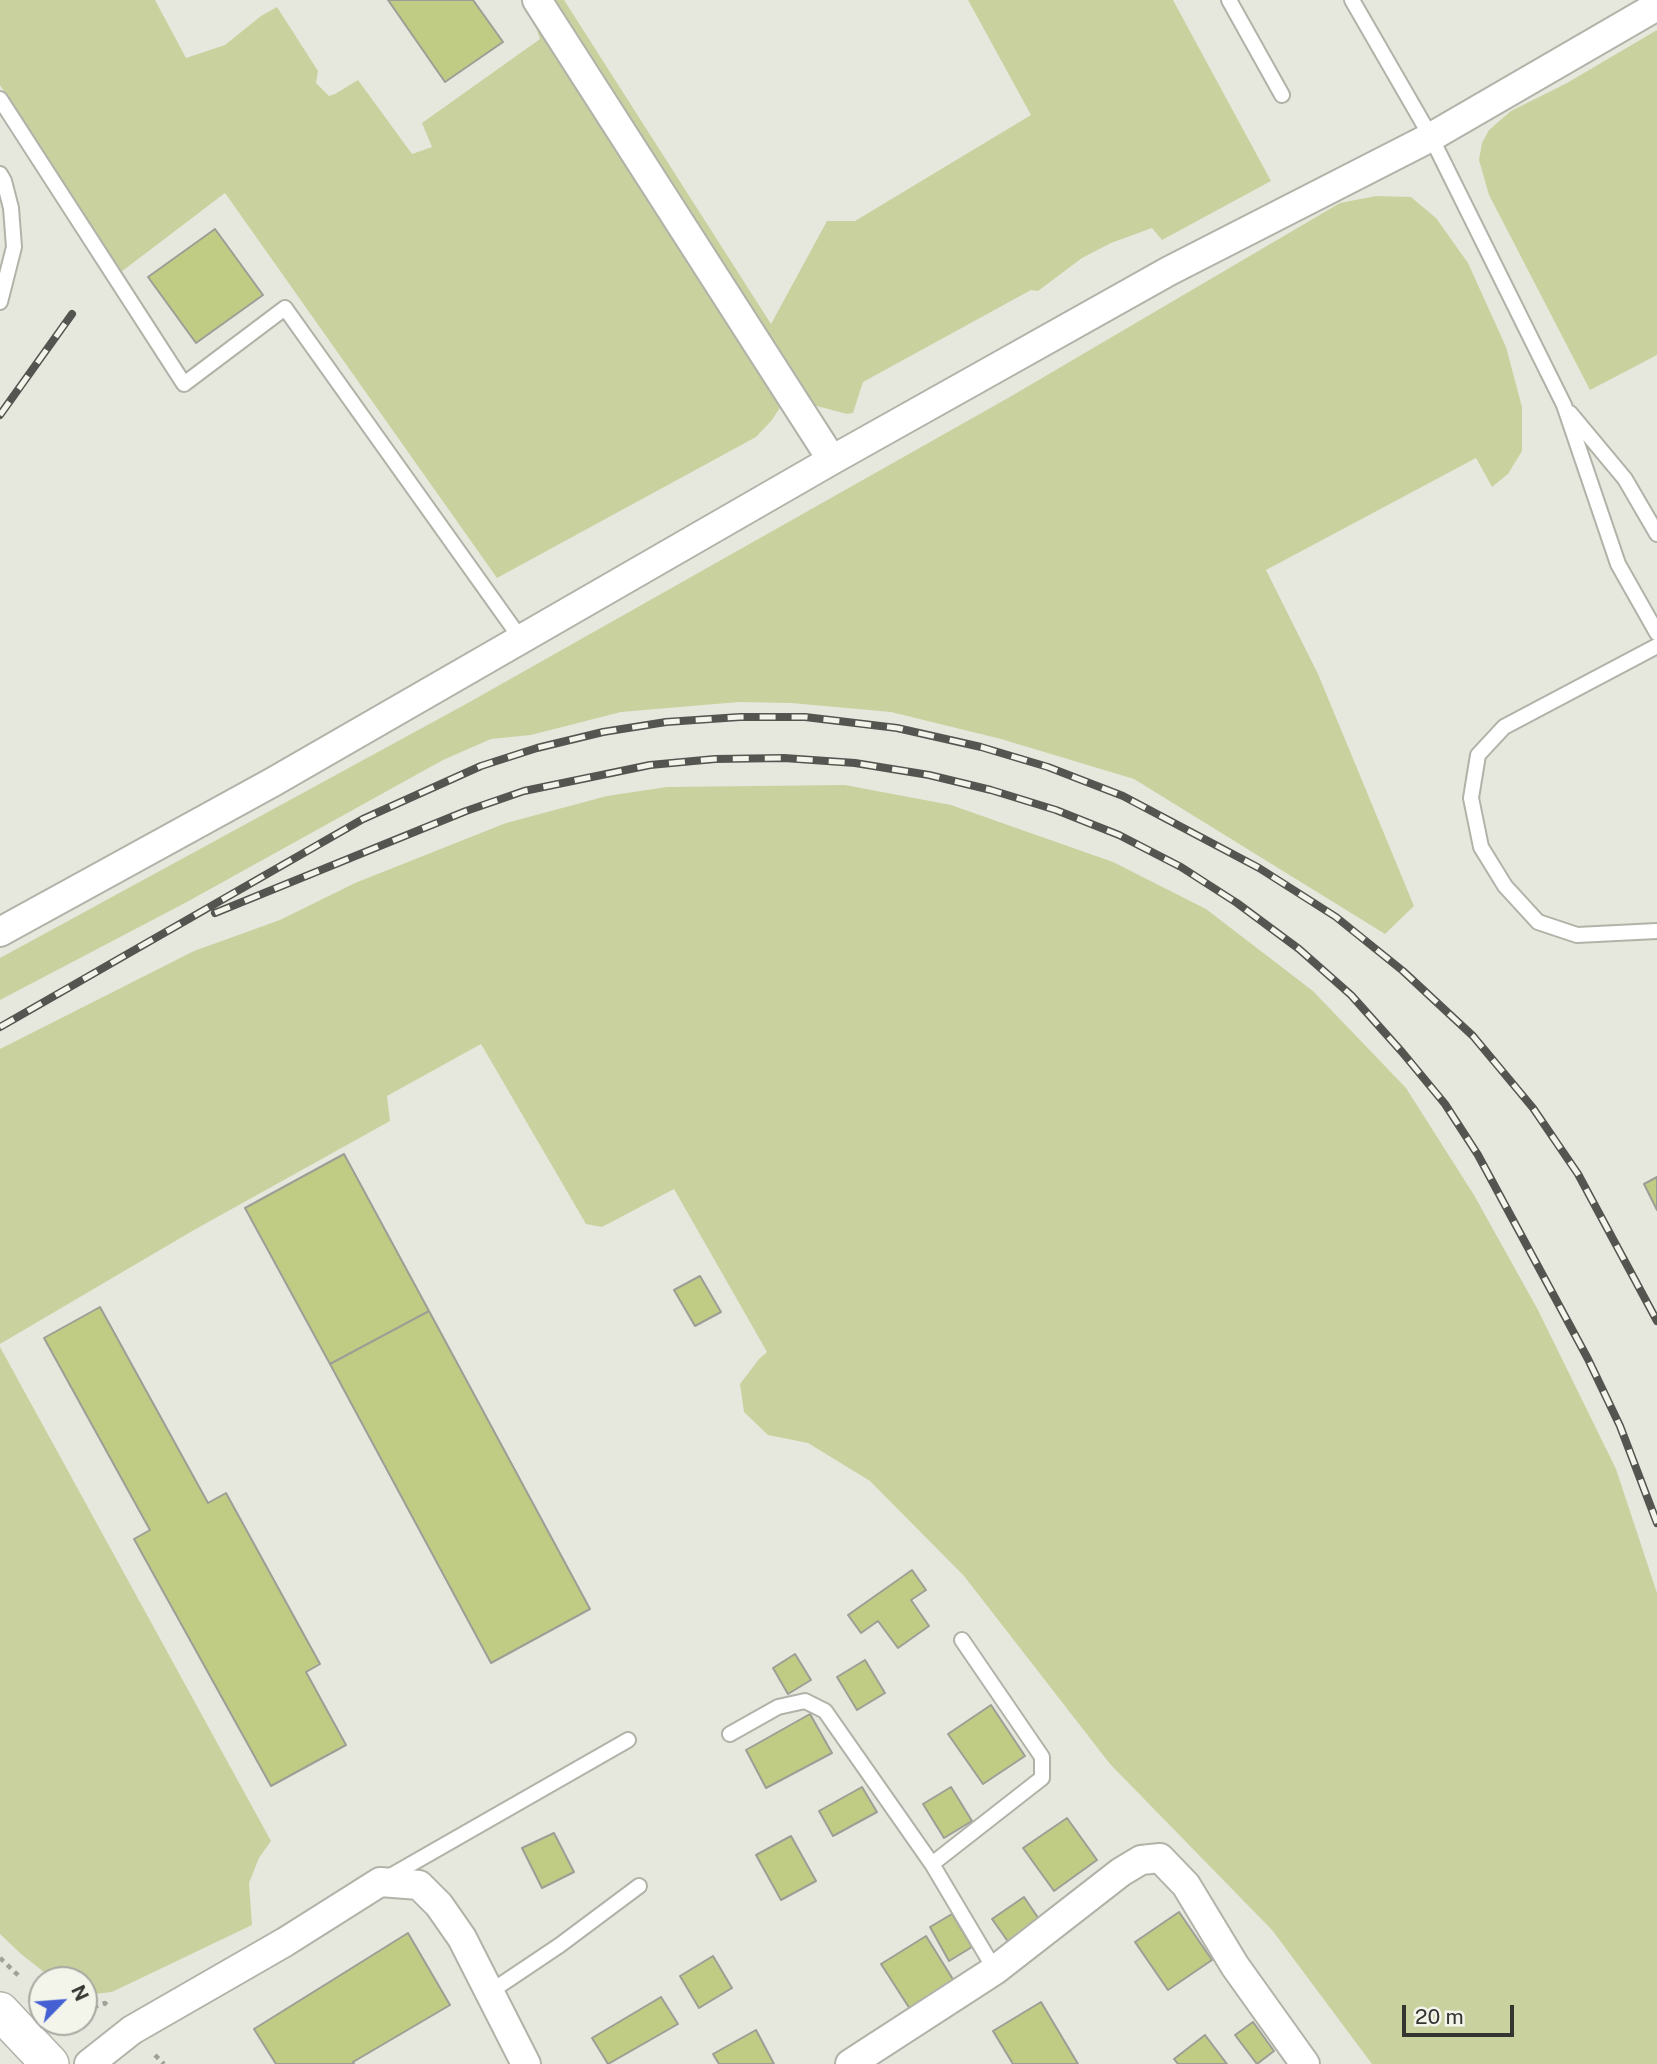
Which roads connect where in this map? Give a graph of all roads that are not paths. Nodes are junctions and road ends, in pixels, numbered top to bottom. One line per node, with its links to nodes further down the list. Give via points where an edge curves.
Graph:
1 (537, 0): 11 (street)
2 (1229, 0): 5 (lane)
3 (1352, 0): 7 (lane)
4 (1657, 6): 7 (street)
5 (1282, 95)
6 (0, 99): 14 (lane, via 184,384 285,308)
7 (1431, 137): 10 (lane); 11 (street, via 1168,271)
8 (0, 174): 9 (lane, via 11,208 14,247)
9 (0, 302)
10 (1564, 405): 12 (lane, via 1625,479); 13 (lane, via 1618,564)
11 (832, 460): 14 (street)
12 (1657, 534)
13 (1657, 633)
14 (521, 639): 17 (street)
15 (1657, 646): 16 (lane, via 1504,727 1478,755 1471,798 1481,847 1505,886 1538,922 1577,935)
16 (1657, 931)
17 (0, 932)
18 (961, 1640): 21 (lane, via 1042,1757 1042,1778)
19 (730, 1734): 21 (lane, via 778,1707 805,1702 825,1711)
20 (628, 1740): 22 (lane)
21 (932, 1864): 24 (lane)
22 (380, 1882): 25 (street, via 419,1885 462,1938); 28 (street, via 132,2030)
23 (639, 1886): 25 (lane)
24 (995, 1970): 30 (street); 31 (street, via 1121,1872 1141,1860 1160,1858 1186,1885 1235,1966)
25 (490, 1992): 29 (street)
26 (0, 2011): 27 (street)
27 (50, 2064)
28 (89, 2064)
29 (526, 2064)
30 (850, 2064)
31 (1305, 2064)

